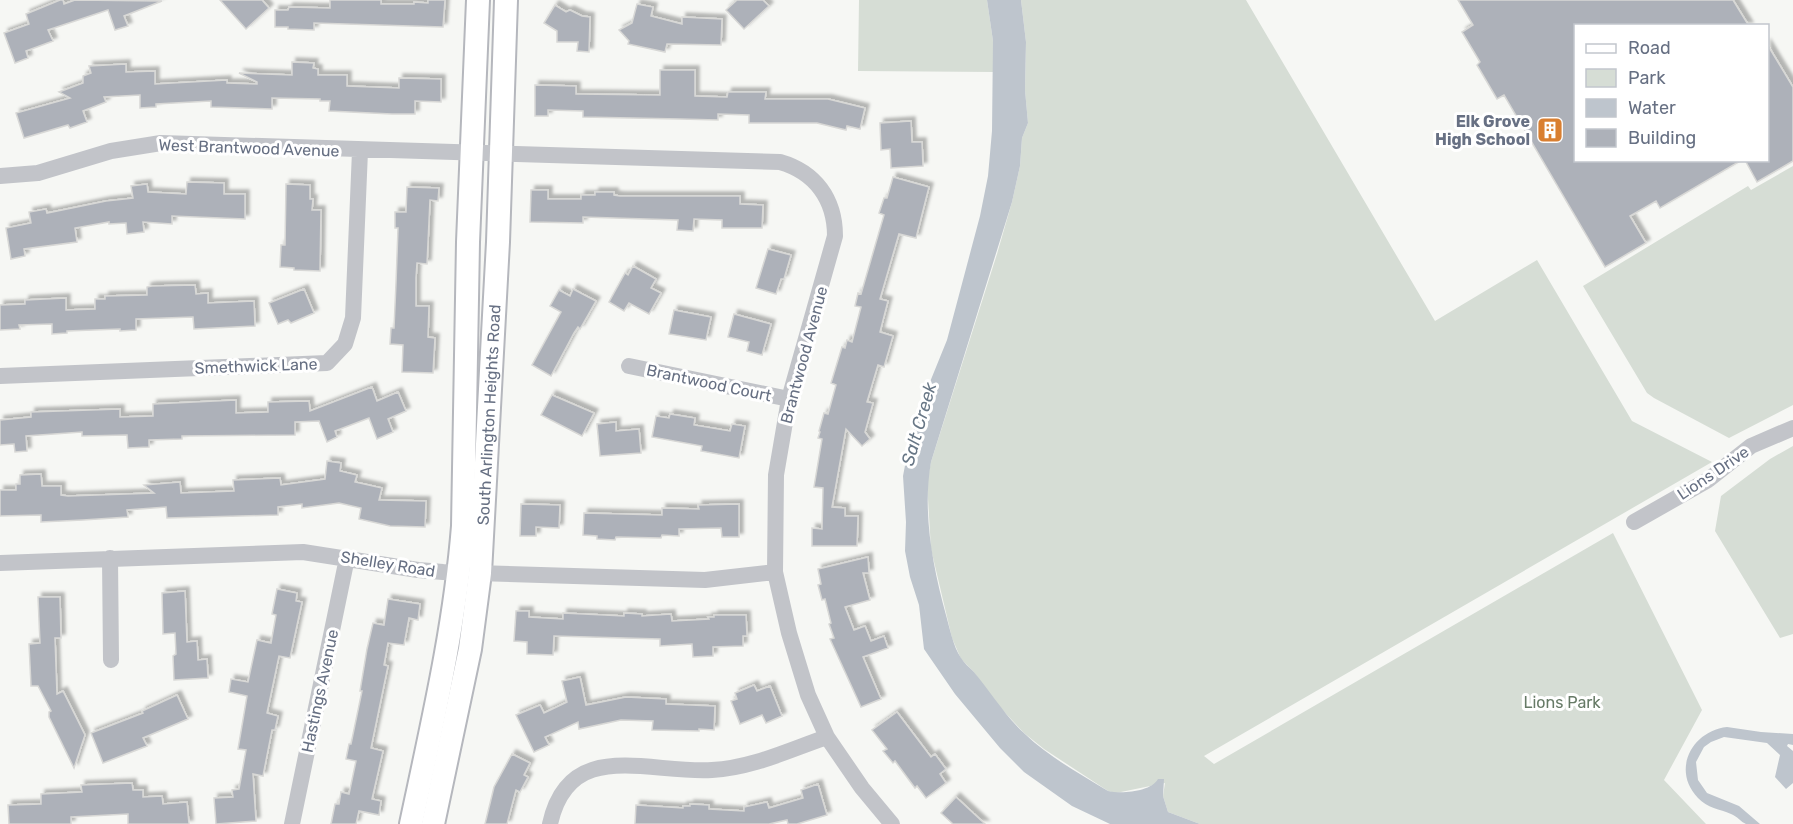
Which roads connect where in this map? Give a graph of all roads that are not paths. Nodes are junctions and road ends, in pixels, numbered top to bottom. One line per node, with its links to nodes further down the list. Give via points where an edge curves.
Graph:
1 (478, 0): 4 (main road, South Arlington Heights Road)
2 (506, 0): 5 (main road, South Arlington Heights Road)
3 (360, 151): 4 (street, West Brantwood Avenue); 6 (street, West Brantwood Avenue, via 161,143 111,151 38,173); 8 (street, Smethwick Lane, via 353,318 345,344 327,363)
4 (471, 153): 5 (street, West Brantwood Avenue); 15 (main road, South Arlington Heights Road, via 463,526)
5 (501, 154): 9 (street, Brantwood Avenue, via 780,162 809,176 829,202 835,236); 15 (main road, South Arlington Heights Road, via 497,265)
6 (0, 176)
7 (629, 366): 9 (street, Brantwood Court)
8 (0, 376)
9 (789, 399): 16 (street, Brantwood Avenue, via 776,475)
10 (1793, 428): 11 (street, Lions Drive, via 1751,447 1708,480)
11 (1634, 522)
12 (110, 558): 13 (street, Shelley Road, via 303,552); 14 (street, Shelley Road); 17 (street)
13 (347, 558): 15 (street, Shelley Road, via 418,570); 19 (street, Hastings Avenue)
14 (0, 563)
15 (470, 572): 16 (street, Shelley Road, via 705,580); 20 (main road, South Arlington Heights Road, via 450,640); 21 (main road, South Arlington Heights Road, via 470,649)
16 (775, 572): 18 (street, Brantwood Avenue, via 795,654)
17 (111, 660)
18 (827, 737): 22 (street, via 746,766 711,770 614,765 590,770 564,788); 23 (street, Brantwood Avenue)
19 (292, 824)
20 (411, 824)
21 (433, 824)
22 (550, 824)
23 (892, 824)

